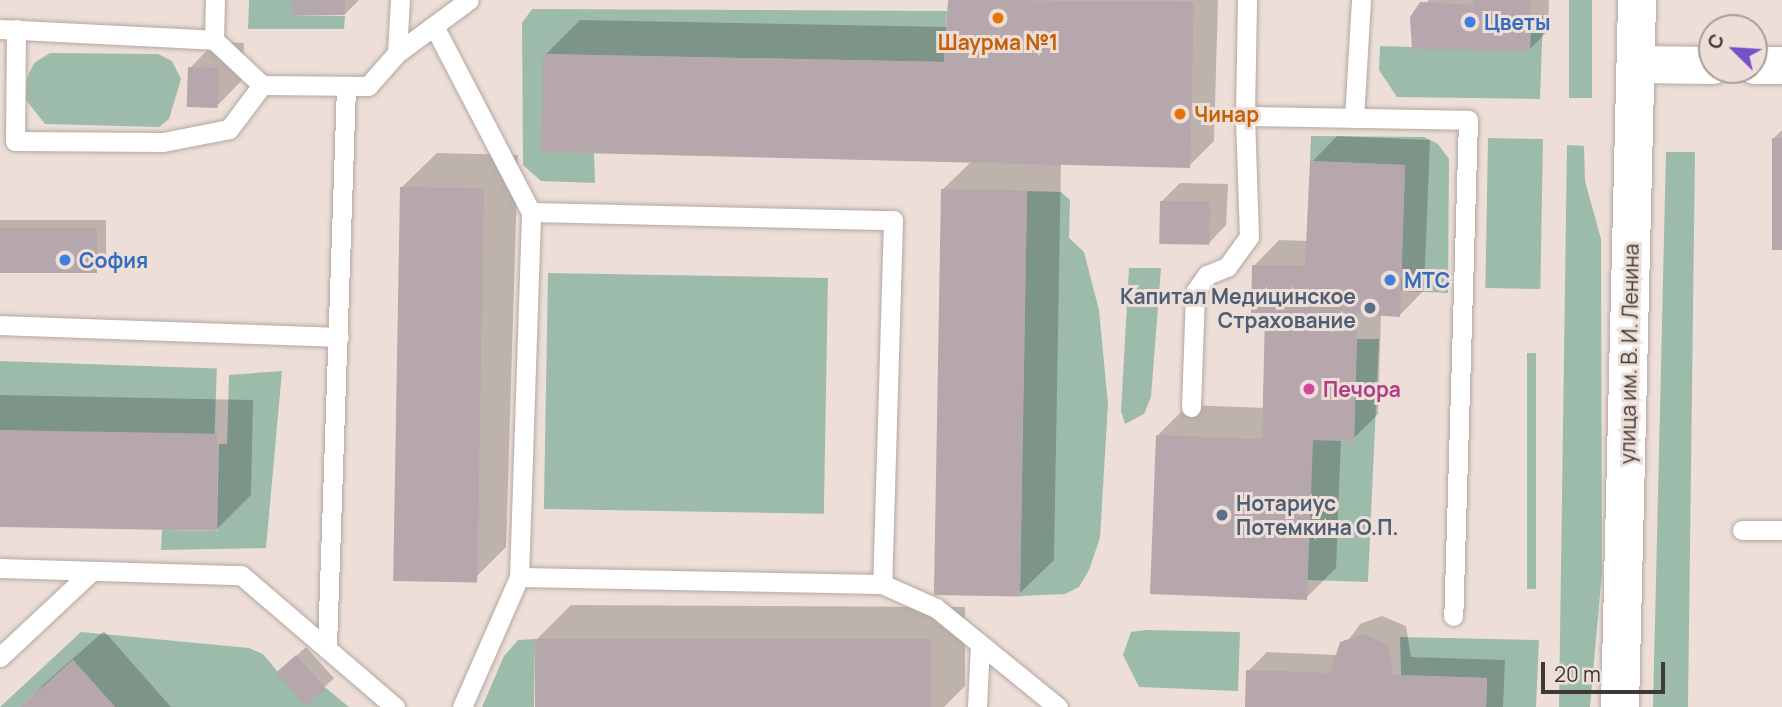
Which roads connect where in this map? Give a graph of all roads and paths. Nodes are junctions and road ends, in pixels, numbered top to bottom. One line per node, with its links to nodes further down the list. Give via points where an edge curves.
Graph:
1 (215, 0): 9 (lane)
2 (400, 0): 10 (lane)
3 (469, 0): 7 (lane)
4 (1247, 0): 15 (lane)
5 (1361, 0): 16 (lane)
6 (1637, 0): 11 (main road, улица им. В. И. Ленина)
7 (434, 26): 10 (lane); 17 (lane)
8 (8, 29): 9 (lane); 13 (lane, via 15,141 163,142 229,129)
9 (214, 40): 13 (lane)
10 (397, 53): 14 (lane, via 368,86)
11 (1636, 64): 12 (street); 35 (main road, улица им. В. И. Ленина)
12 (1698, 65)
13 (262, 85): 14 (lane)
14 (346, 86): 19 (lane)
15 (1245, 116): 16 (lane); 20 (lane, via 1249,237 1227,267 1207,275 1195,292)
16 (1354, 118): 27 (lane, via 1468,120)
17 (531, 212): 25 (lane); 26 (lane, via 893,220)
18 (0, 326): 19 (lane)
19 (338, 337): 29 (lane)
20 (1191, 407)
21 (1742, 530): 22 (lane)
22 (1782, 530)
23 (0, 569): 24 (lane)
24 (92, 571): 29 (lane, via 241,575); 30 (lane)
25 (519, 577): 26 (lane); 32 (lane)
26 (882, 584): 28 (lane, via 936,608)
27 (1453, 616)
28 (980, 644): 33 (lane); 34 (lane)
29 (327, 645): 31 (lane)
30 (0, 657)
31 (395, 707)
32 (462, 707)
33 (977, 707)
34 (1058, 707)
35 (1620, 707)

